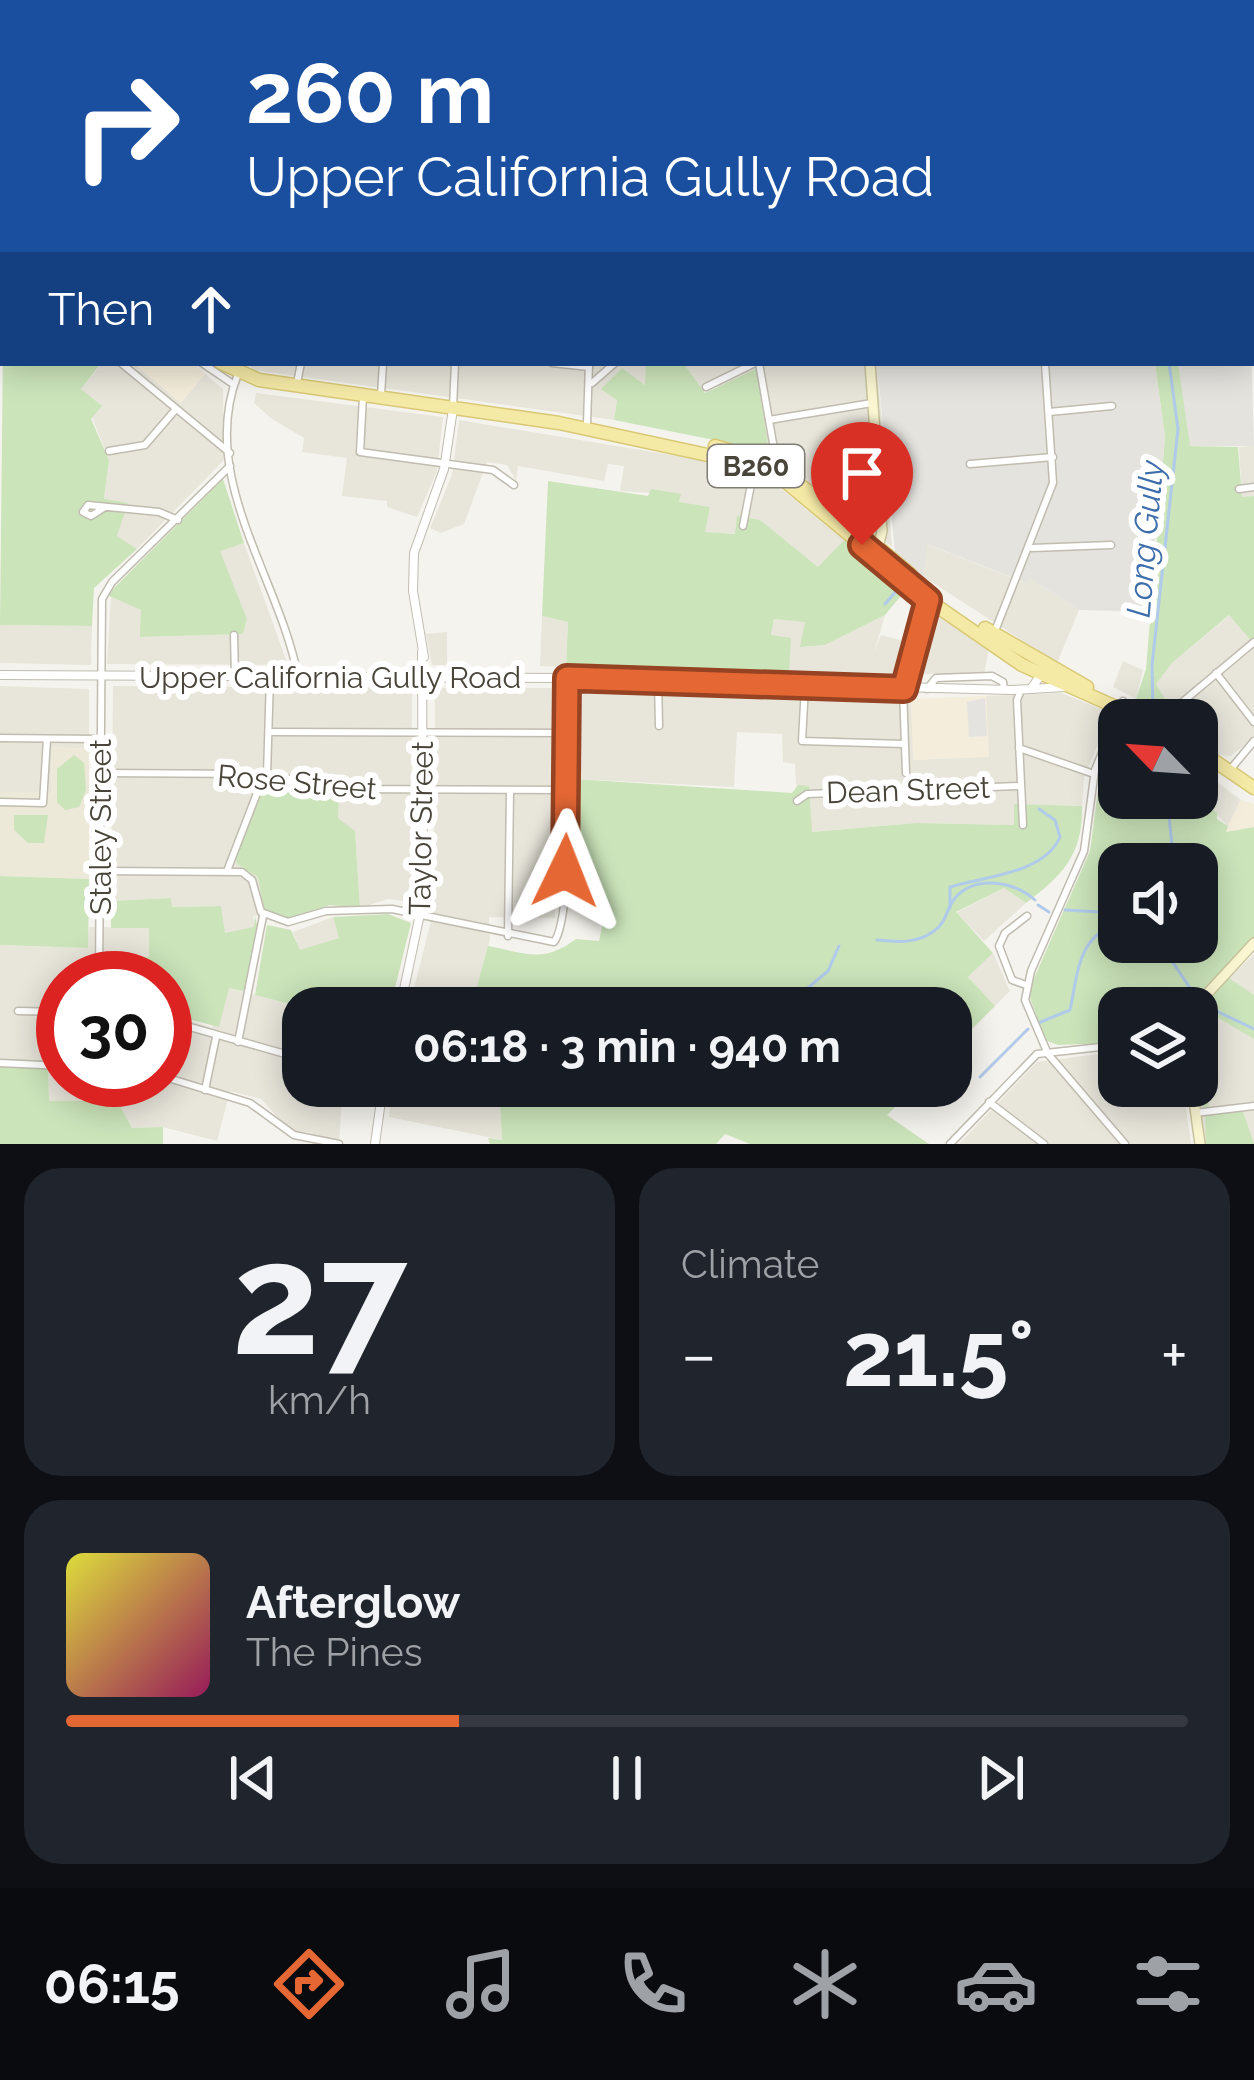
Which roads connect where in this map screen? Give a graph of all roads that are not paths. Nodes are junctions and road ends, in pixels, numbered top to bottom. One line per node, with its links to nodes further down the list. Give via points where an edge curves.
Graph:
1 (125, 366): 22 (street)
2 (208, 366): 13 (street)
3 (224, 366): 13 (main road, B260)
4 (301, 366): 15 (street)
5 (383, 366): 18 (street)
6 (455, 366): 21 (street)
7 (589, 366): 14 (street)
8 (612, 366): 14 (street)
9 (751, 366): 16 (street)
10 (758, 366): 24 (street)
11 (870, 366): 19 (main road)
12 (1045, 366): 23 (street)
13 (236, 379): 15 (main road, B260); 27 (street)
14 (592, 383): 25 (street)
15 (296, 386): 17 (main road, B260)
16 (706, 387)
17 (363, 395): 18 (main road, B260); 29 (street, via 359,451)
18 (381, 398): 21 (main road, B260)
19 (873, 403): 24 (street); 42 (main road, via 882,531)
20 (1112, 406): 23 (street)
21 (453, 407): 25 (main road, B260); 29 (street, Taylor Street)
22 (176, 409): 26 (street, via 145,445); 27 (street)
23 (1049, 412): 28 (street)
24 (769, 419): 33 (street)
25 (587, 427): 31 (main road, B260); 33 (main road, B260, via 737,451)
26 (109, 452)
27 (230, 453): 32 (street)
28 (1053, 457): 30 (street); 41 (street)
29 (445, 464): 34 (street, via 496,470); 54 (street, Taylor Street, via 414,554)
30 (970, 464)
31 (754, 465): 39 (street); 42 (main road, B260)
32 (230, 466): 38 (street, Staley Street); 53 (street)
33 (777, 467): 42 (main road, B260)
34 (514, 485)
35 (1254, 487): 36 (street)
36 (1238, 489)
37 (105, 506): 38 (street)
38 (178, 520): 50 (street, Staley Street, via 104,595)
39 (743, 526)
40 (1111, 545): 41 (street)
41 (1032, 548): 44 (street)
42 (876, 551): 43 (main road, B260); 44 (main road, B260)
43 (928, 600): 47 (main road, B260); 60 (street)
44 (995, 631): 47 (main road); 47 (street)
45 (234, 635): 51 (street)
46 (1254, 642): 48 (street)
47 (1042, 669): 58 (main road, B260); 61 (street); 61 (street); 63 (main road, B260)
48 (1216, 673): 64 (street); 65 (street)
49 (0, 676): 50 (street, Upper California Gully Road)
50 (100, 676): 51 (street, Upper California Gully Road); 72 (street, Staley Street)
51 (235, 676): 52 (street, Upper California Gully Road)
52 (270, 677): 53 (street, Upper California Gully Road); 67 (street)
53 (298, 677): 54 (street, Upper California Gully Road)
54 (424, 678): 55 (street, Upper California Gully Road); 68 (street, Taylor Street)
55 (567, 678): 56 (street, Upper California Gully Road); 69 (street)
56 (658, 681): 57 (street, Upper California Gully Road); 66 (street)
57 (805, 686): 60 (street, Upper California Gully Road); 74 (street, via 802,741)
58 (1065, 687): 61 (street, Upper California Gully Road); 62 (main road, B260)
59 (927, 688): 60 (street, Upper California Gully Road); 61 (street, Upper California Gully Road); 61 (street, via 936,679 992,676)
60 (904, 689): 74 (street)
61 (1015, 689): 75 (street)
62 (1105, 699)
63 (1110, 699)
64 (1181, 699)
65 (1254, 722)
66 (659, 726)
67 (270, 732): 68 (street); 85 (street)
68 (424, 733): 69 (street); 87 (street, Taylor Street)
69 (568, 734): 89 (street)
70 (0, 738): 71 (street)
71 (47, 739): 72 (street); 92 (street, via 44,803)
72 (100, 740): 81 (street, Staley Street)
73 (1254, 741): 76 (street)
74 (904, 744): 82 (street)
75 (1019, 748): 84 (street); 86 (street)
76 (1239, 759): 77 (street); 83 (street)
77 (1218, 763)
78 (1098, 764): 84 (street)
79 (1218, 766): 83 (main road)
80 (1218, 771): 90 (main road)
81 (100, 773): 85 (street, Rose Street); 94 (street, Staley Street)
82 (906, 773)
83 (1228, 773): 90 (main road)
84 (1094, 774): 102 (street, via 1083,854)
85 (266, 775): 87 (street, Rose Street, via 340,789); 95 (street)
86 (1020, 786): 91 (street, Dean Street, via 807,794); 93 (street)
87 (424, 789): 88 (street, Rose Street); 97 (street, Taylor Street)
88 (510, 790): 89 (street, Rose Street); 99 (street)
89 (566, 790): 99 (street, via 557,940)
90 (1254, 792)
91 (797, 801)
92 (0, 802)
93 (1024, 825)
94 (100, 871): 95 (street); 101 (street, Staley Street)
95 (227, 871): 96 (street, via 250,877)
96 (263, 915): 97 (street, via 294,922 330,910 387,908); 109 (street)
97 (421, 916): 99 (street); 103 (street, Taylor Street)
98 (1027, 916): 102 (street, via 999,944 1012,980)
99 (508, 936)
100 (1254, 943): 104 (main road)
101 (99, 951)
102 (1026, 985): 111 (street, via 1027,1012)
103 (405, 987)
104 (1213, 987)
105 (18, 1011): 106 (street)
106 (36, 1011)
107 (192, 1029): 108 (street)
108 (216, 1037): 109 (street); 116 (street)
109 (238, 1042): 112 (street)
110 (1098, 1046): 111 (street)
111 (1045, 1049): 117 (street); 126 (street)
112 (282, 1054)
113 (0, 1063): 114 (street)
114 (36, 1065)
115 (192, 1086): 116 (street)
116 (205, 1090): 122 (street, via 256,1106 293,1135)
117 (989, 1102): 124 (street); 125 (street)
118 (1254, 1106): 121 (street)
119 (380, 1107): 123 (street)
120 (1194, 1107): 121 (main road)
121 (1195, 1113): 127 (main road)
122 (340, 1144)
123 (375, 1144)
124 (950, 1144)
125 (1044, 1144)
126 (1125, 1144)
127 (1200, 1144)

